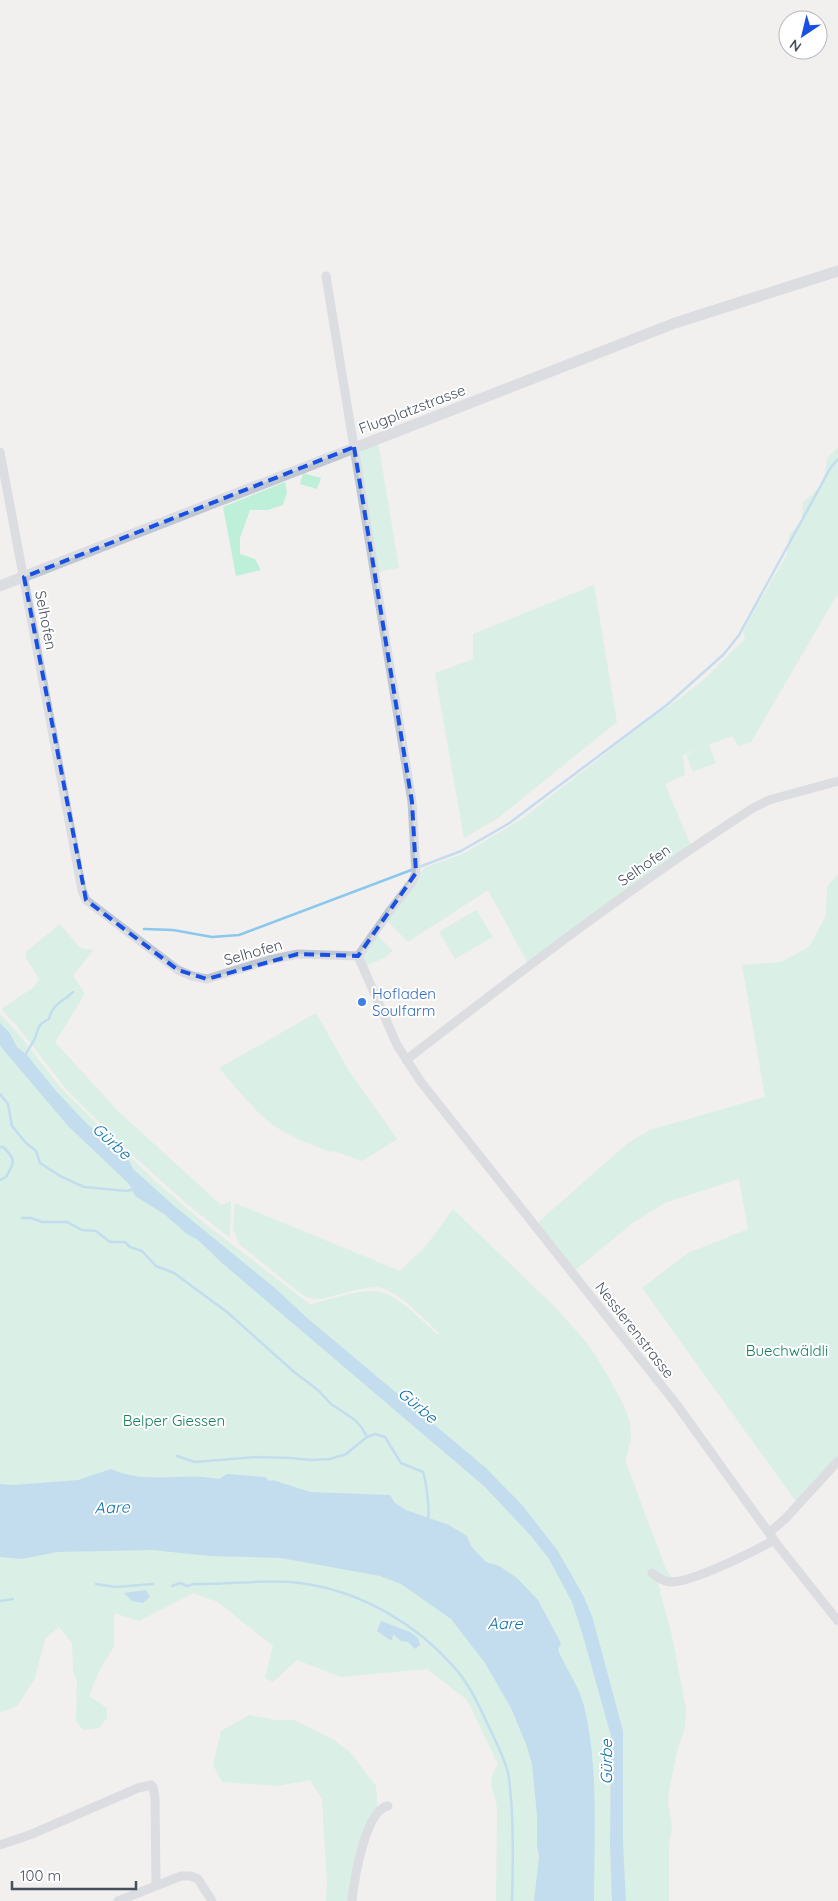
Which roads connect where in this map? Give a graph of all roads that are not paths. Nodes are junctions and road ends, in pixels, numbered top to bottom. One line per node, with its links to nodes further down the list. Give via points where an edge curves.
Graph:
1 (838, 271): 3 (street, Flugplatzstrasse, via 674,323)
2 (326, 276): 3 (street)
3 (354, 447): 5 (street, Flugplatzstrasse); 8 (street, via 412,802 415,868 412,882)
4 (0, 452): 5 (street, Selhofen)
5 (24, 577): 6 (street, Flugplatzstrasse); 8 (street, Selhofen, via 86,900 178,970 192,976 207,979 298,954)
6 (0, 586)
7 (838, 780): 9 (street, Selhofen, via 752,808 634,887)
8 (358, 956): 9 (street, via 382,1014)
9 (406, 1060): 11 (street, Nesslerenstrasse, via 677,1405)
10 (838, 1461): 11 (street)
11 (772, 1537): 12 (street, via 715,1568 677,1581 663,1580); 13 (street, Nesslerenstrasse)
12 (652, 1573)
13 (838, 1621)
14 (388, 1806): 19 (street, via 376,1815 362,1845)
15 (0, 1845): 16 (street, via 151,1785 155,1798)
16 (156, 1885): 17 (street); 18 (street, via 181,1876 195,1877)
17 (118, 1901)
18 (212, 1901)
19 (352, 1901)

